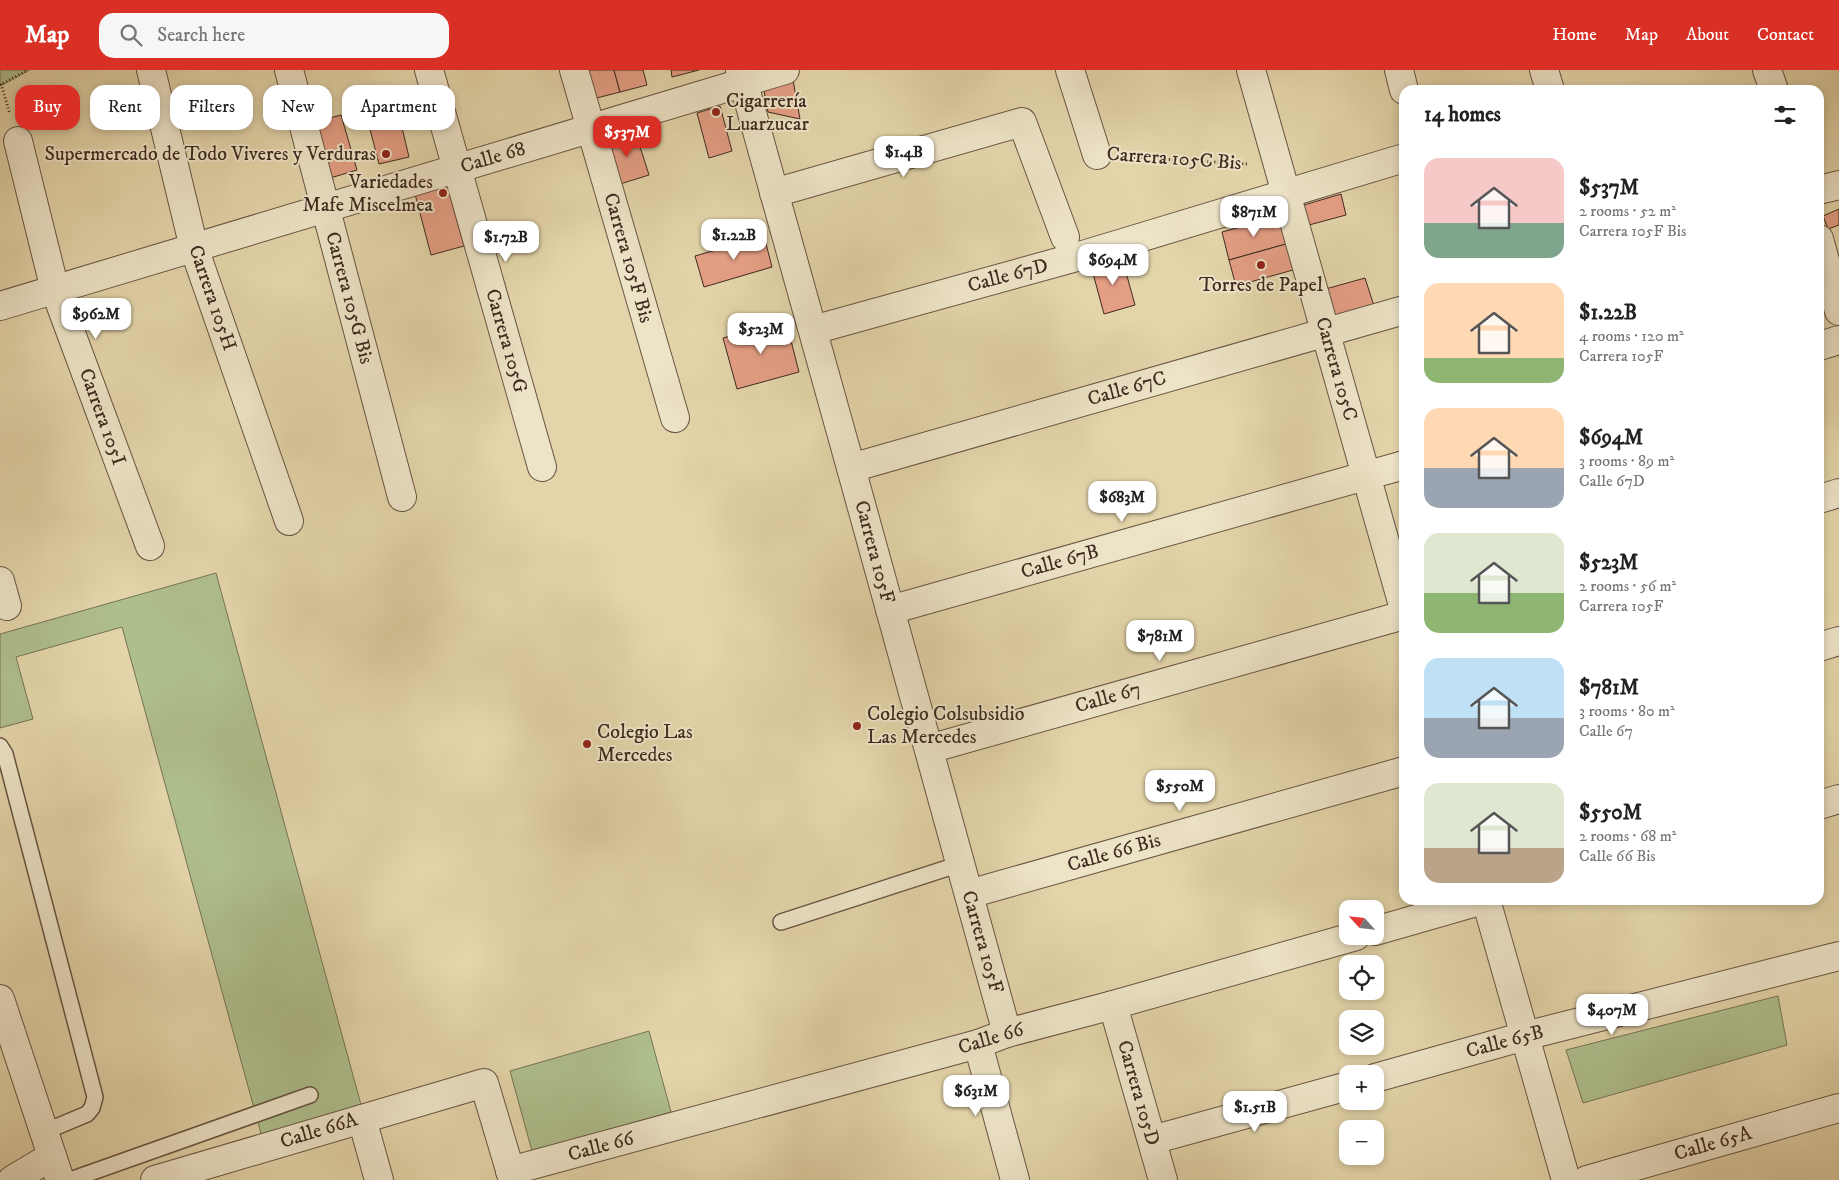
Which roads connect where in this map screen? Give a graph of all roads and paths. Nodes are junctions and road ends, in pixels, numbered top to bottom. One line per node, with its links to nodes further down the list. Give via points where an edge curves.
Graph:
1 (28, 70): 13 (path)
2 (151, 70): 29 (street, Carrera 105H)
3 (289, 70): 27 (street, Carrera 105G Bis)
4 (429, 70): 22 (street, Carrera 105G)
5 (574, 70): 17 (street, Carrera 105F Bis)
6 (785, 70): 12 (street, Calle 68)
7 (1070, 70): 19 (street, Carrera 105C Bis)
8 (1251, 70): 21 (street, Carrera 105C)
9 (1398, 70): 14 (street)
10 (1544, 70): 15 (street)
11 (1768, 70): 16 (street)
12 (742, 76): 17 (street, Calle 68); 25 (street, Carrera 105F)
13 (0, 85)
14 (1402, 85)
15 (1548, 85)
16 (1772, 85)
17 (590, 128): 22 (street, Calle 68); 39 (street, Carrera 105F Bis)
18 (18, 141): 31 (street, Carrera 105I)
19 (1097, 155): 21 (path, Carrera 105C Bis)
20 (1399, 160): 26 (street, Calle 67D)
21 (1278, 166): 26 (street, Carrera 105C)
22 (457, 168): 27 (street, Calle 68); 41 (street, Carrera 105G)
23 (1839, 185): 24 (street)
24 (1824, 189)
25 (774, 193): 28 (street, via 1022,122); 35 (street, Carrera 105F)
26 (1286, 195): 35 (street, Calle 67D); 36 (street, Carrera 105C)
27 (326, 208): 29 (street, Calle 68); 45 (street, Carrera 105G Bis)
28 (1065, 237)
29 (194, 248): 31 (street, Calle 68); 47 (street, Carrera 105H)
30 (1824, 257): 34 (street)
31 (55, 290): 32 (street, Calle 68); 48 (street, Carrera 105I)
32 (0, 306)
33 (1399, 311): 36 (street, Calle 67C)
34 (1839, 311)
35 (812, 330): 42 (street, Carrera 105F)
36 (1325, 332): 42 (street, Calle 67C); 43 (street, Carrera 105C)
37 (1839, 340): 38 (street)
38 (1824, 344)
39 (675, 418)
40 (1399, 466): 43 (street, Calle 67B)
41 (542, 467)
42 (851, 468): 50 (street, Carrera 105F)
43 (1366, 476): 49 (street, Carrera 105C); 50 (street, Calle 67B)
44 (1839, 493): 46 (street)
45 (402, 497)
46 (1824, 497)
47 (289, 521)
48 (150, 546)
49 (1399, 592)
50 (890, 610): 55 (street, Carrera 105F)
51 (1399, 616): 55 (street, Calle 67)
52 (1839, 641): 53 (street)
53 (1824, 646)
54 (0, 746): 78 (lane, via 5,754 94,1097 92,1108)
55 (928, 749): 59 (street, Carrera 105F)
56 (1399, 772): 60 (street, Calle 66 Bis)
57 (1839, 800): 58 (street)
58 (1824, 804)
59 (960, 864): 60 (street, Carrera 105F); 63 (lane)
60 (969, 894): 69 (street, Carrera 105F)
61 (1466, 905): 64 (street)
62 (1486, 905): 70 (street)
63 (781, 922)
64 (1384, 928)
65 (1339, 941): 68 (street, Calle 66)
66 (1839, 956): 70 (street, Calle 65B)
67 (1, 1004): 78 (street)
68 (1113, 1006): 69 (street, Calle 66); 77 (street, Carrera 105D)
69 (1008, 1033): 71 (street, Calle 66)
70 (1525, 1036): 72 (street, Calle 65B); 87 (street)
71 (978, 1044): 80 (street, Calle 66); 85 (street)
72 (1384, 1075)
73 (1339, 1088): 77 (street)
74 (310, 1095): 82 (lane)
75 (1839, 1108): 88 (street, Calle 65A)
76 (362, 1119): 79 (street, Calle 66A); 80 (street, Calle 66A, via 484,1083); 84 (street)
77 (1152, 1140): 86 (street, Carrera 105D)
78 (52, 1156): 81 (street)
79 (217, 1171): 83 (street, Calle 66A)
80 (512, 1176)
81 (12, 1180)
82 (70, 1180)
83 (155, 1180)
84 (379, 1180)
85 (1015, 1180)
86 (1163, 1180)
87 (1566, 1180)
88 (1587, 1180)

